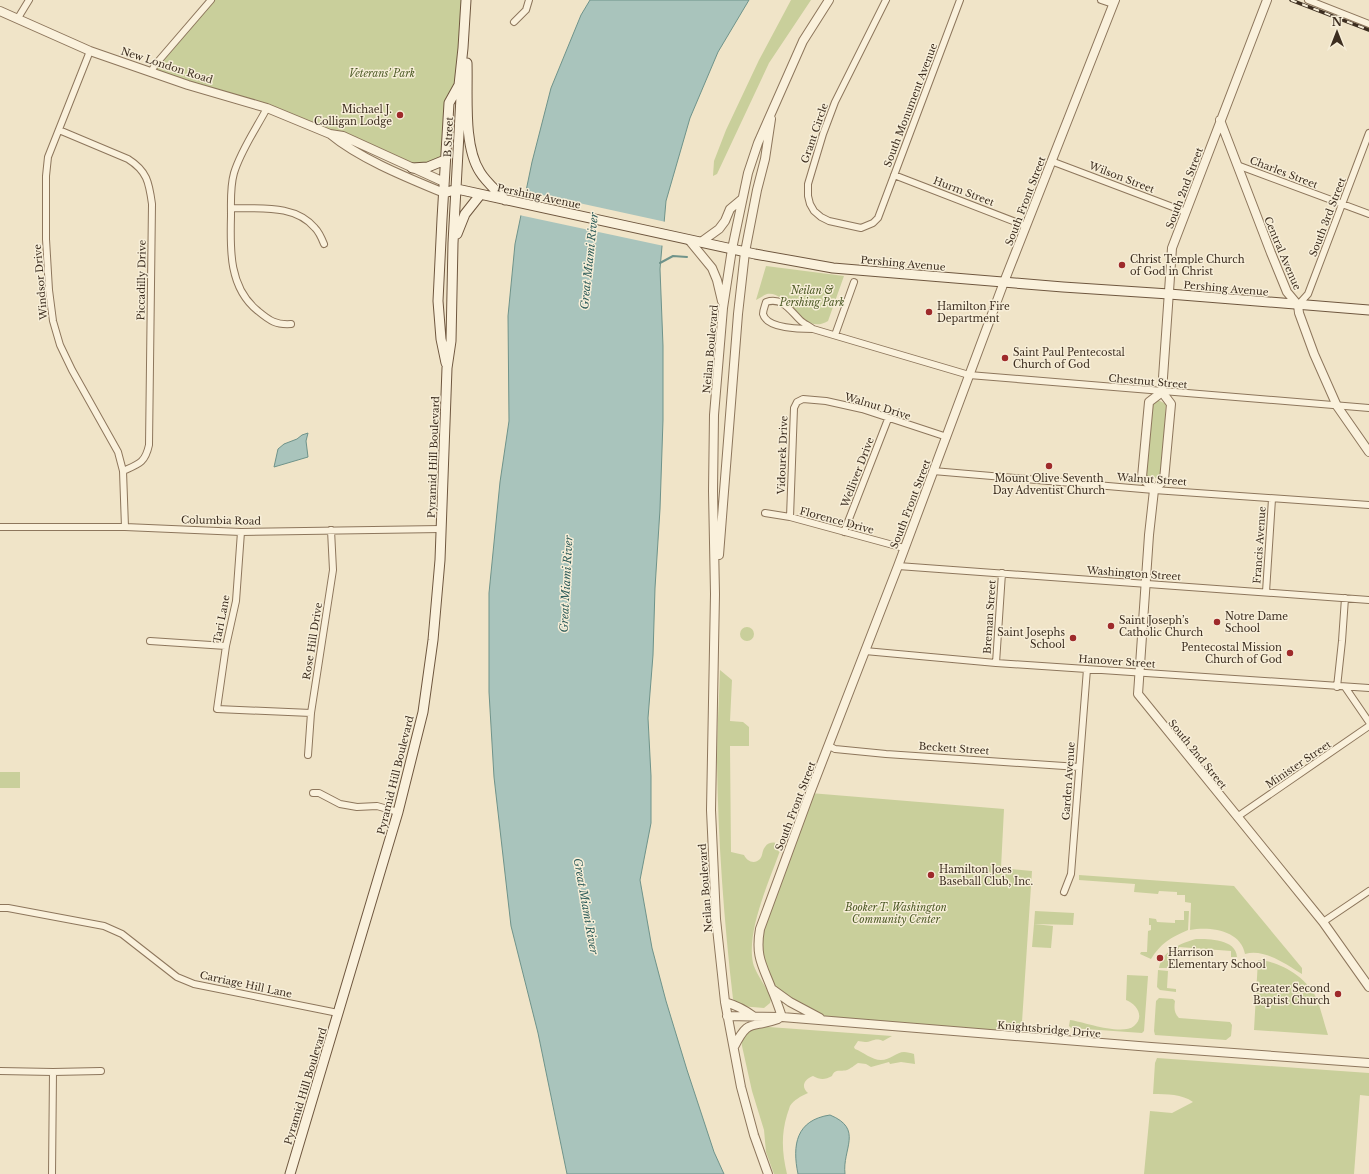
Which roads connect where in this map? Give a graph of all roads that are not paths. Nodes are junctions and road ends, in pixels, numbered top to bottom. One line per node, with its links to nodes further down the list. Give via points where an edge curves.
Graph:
1 (29, 0): 13 (street)
2 (211, 0): 18 (street)
3 (466, 0): 16 (main road, B Street)
4 (529, 0): 14 (street, via 526,10)
5 (829, 0): 21 (street, Neilan Boulevard, via 803,41)
6 (886, 0): 41 (street, Grant Circle, via 835,102 808,184 810,204 814,211 829,221 861,228)
7 (960, 0): 30 (street, South Monument Avenue)
8 (1101, 0): 11 (street)
9 (1267, 0): 22 (street, South 2nd Street)
10 (1308, 0): 15 (street)
11 (1114, 2): 27 (street, South Front Street)
12 (0, 11): 13 (street, New London Road)
13 (18, 18): 17 (street, New London Road)
14 (514, 22)
15 (1369, 24)
16 (463, 48): 19 (main road, B Street); 36 (main road, via 467,62 469,138 474,160 484,177)
17 (90, 51): 18 (street, New London Road); 23 (street, Windsor Drive)
18 (150, 72): 20 (street, New London Road)
19 (460, 85): 26 (main road, B Street, via 449,103); 32 (main road, B Street, via 462,97)
20 (267, 108): 25 (street, New London Road); 38 (street, via 240,157 231,185)
21 (772, 112): 35 (street, Neilan Boulevard, via 758,144); 48 (street, Neilan Boulevard, via 770,135 756,190)
22 (1220, 120): 28 (street, Central Avenue); 39 (street, South 2nd Street)
23 (59, 130): 67 (street, Windsor Drive, via 48,157 46,176 48,290 53,321 62,351 118,452); 67 (street, Piccadilly Drive, via 136,164 144,173 150,187 152,204 149,445 141,463)
24 (1369, 133): 37 (street, South 3rd Street)
25 (330, 134): 29 (street, New London Road, via 343,136); 33 (street, New London Road, via 342,144 388,169)
26 (445, 160): 29 (main road, via 428,167); 31 (main road, B Street)
27 (1051, 161): 39 (street, Wilson Street); 42 (street, South Front Street)
28 (1237, 165): 37 (street, Charles Street); 52 (street, Central Avenue, via 1287,292)
29 (412, 168): 31 (street, New London Road)
30 (894, 174): 41 (street, South Monument Avenue); 42 (street, Hurm Street)
31 (444, 182): 32 (main road, New London Road); 33 (main road, Pyramid Hill Boulevard)
32 (456, 189): 33 (main road); 34 (main road, Pershing Avenue); 45 (main road, Pyramid Hill Boulevard)
33 (444, 193): 58 (main road, Pyramid Hill Boulevard, via 438,301 441,339)
34 (480, 195): 36 (main road, Pershing Avenue); 45 (main road, via 465,214)
35 (742, 199): 44 (street, via 730,209 719,229); 47 (street, Neilan Boulevard)
36 (505, 200): 43 (main road, Pershing Avenue)
37 (1342, 205): 40 (street, Charles Street); 52 (street, South 3rd Street, via 1308,294)
38 (231, 208): 46 (street, via 276,210 303,217 316,229); 55 (street, via 230,249 235,276 243,295 266,318 279,324)
39 (1186, 212): 51 (street, South 2nd Street, via 1172,248)
40 (1369, 214)
41 (878, 218)
42 (1026, 226): 50 (street, South Front Street)
43 (689, 240): 44 (main road, Pershing Avenue); 53 (street, via 715,274)
44 (701, 242): 47 (main road, Pershing Avenue)
45 (453, 243): 58 (main road, Pyramid Hill Boulevard, via 451,341)
46 (324, 244)
47 (732, 249): 48 (main road, Pershing Avenue); 53 (street, Neilan Boulevard)
48 (745, 252): 50 (main road, Pershing Avenue, via 833,268); 85 (street, Neilan Boulevard)
49 (854, 282): 57 (street)
50 (1004, 282): 51 (main road, Pershing Avenue); 59 (street, South Front Street)
51 (1169, 294): 52 (main road, Pershing Avenue); 60 (street, South 2nd Street)
52 (1298, 305): 54 (main road, Pershing Avenue); 62 (street, Central Avenue, via 1314,354)
53 (723, 308): 85 (street, Neilan Boulevard, via 712,446)
54 (1369, 310)
55 (291, 324)
56 (813, 329): 56 (street, Chestnut Street, via 786,327 768,321 763,311 766,302 774,299 781,302); 57 (street, Chestnut Street)
57 (835, 335): 59 (street, Chestnut Street)
58 (447, 368): 76 (main road, Pyramid Hill Boulevard)
59 (969, 376): 60 (street, Chestnut Street); 65 (street, South Front Street)
60 (1162, 392): 62 (street, Chestnut Street); 69 (street, South 2nd Street, via 1171,404 1164,480); 69 (street, via 1149,402 1145,438 1142,477)
61 (803, 399): 64 (street, Walnut Drive, via 826,401); 73 (street, Vidourek Drive, via 797,402 794,408)
62 (1337, 406): 63 (street, Chestnut Street); 66 (street, Central Avenue)
63 (1369, 408)
64 (888, 419): 65 (street, Walnut Drive); 79 (street, Welliver Drive)
65 (946, 437): 68 (street, South Front Street)
66 (1369, 452)
67 (123, 471): 75 (street, Windsor Drive)
68 (933, 471): 69 (street, Walnut Street); 80 (street, South Front Street)
69 (1154, 490): 70 (street, Walnut Street); 83 (street, South 2nd Street)
70 (1272, 499): 71 (street, Walnut Street); 84 (street, Francis Avenue)
71 (1369, 505)
72 (765, 513): 73 (street, Florence Drive)
73 (790, 517): 79 (street, Florence Drive)
74 (0, 527): 75 (street, Columbia Road)
75 (126, 527): 78 (street, Columbia Road)
76 (441, 529): 77 (street, Columbia Road); 104 (main road, Pyramid Hill Boulevard, via 429,675 423,712)
77 (331, 530): 78 (street, Columbia Road); 97 (street, Rose Hill Drive, via 333,570)
78 (241, 532): 89 (street, Tari Lane, via 236,601)
79 (844, 532): 80 (street, Florence Drive)
80 (904, 548): 81 (street, South Front Street)
81 (898, 566): 82 (street, Washington Street); 90 (street, South Front Street)
82 (1002, 573): 83 (street, Washington Street); 91 (street, Breman Street)
83 (1146, 584): 84 (street, Washington Street); 93 (street, South 2nd Street)
84 (1266, 592): 86 (street, Washington Street)
85 (715, 594): 112 (street, Neilan Boulevard, via 711,810 716,919)
86 (1345, 598): 87 (street, Washington Street); 94 (street)
87 (1369, 600)
88 (150, 641): 89 (street)
89 (226, 646): 97 (street, Tari Lane, via 218,709)
90 (865, 651): 91 (street, Hanover Street); 100 (street, South Front Street)
91 (996, 663): 92 (street, Hanover Street)
92 (1087, 669): 93 (street, Hanover Street); 102 (street, Garden Avenue)
93 (1139, 673): 94 (street, Hanover Street); 105 (street, South 2nd Street, via 1138,694)
94 (1337, 687): 95 (street, Hanover Street)
95 (1345, 688): 96 (street, Hanover Street); 98 (street)
96 (1369, 688)
97 (310, 713): 101 (street, Rose Hill Drive)
98 (1369, 722)
99 (1369, 726): 105 (street, Minister Street)
100 (829, 746): 102 (street, Beckett Street, via 835,749 886,754); 111 (street, South Front Street, via 760,929 758,954)
101 (308, 755)
102 (1079, 767): 107 (street, Garden Avenue, via 1071,874)
103 (313, 793): 104 (street, via 319,793 340,804 357,807 377,806)
104 (398, 812): 113 (main road, Pyramid Hill Boulevard)
105 (1237, 817): 109 (street, South 2nd Street)
106 (1369, 891): 109 (street)
107 (1064, 892)
108 (0, 908): 113 (street, Carriage Hill Lane, via 104,926 122,934 177,977 194,984)
109 (1323, 922): 110 (street, South 2nd Street)
110 (1369, 987)
111 (772, 989): 116 (street, South Front Street); 117 (street)
112 (725, 1002): 114 (street, Neilan Boulevard); 115 (street)
113 (338, 1013): 124 (main road, Pyramid Hill Boulevard)
114 (727, 1016): 115 (street, Knightsbridge Drive); 118 (street, Neilan Boulevard)
115 (753, 1016): 116 (street, Knightsbridge Drive)
116 (782, 1017): 117 (street, Knightsbridge Drive); 118 (street, via 768,1023 752,1024 740,1034)
117 (824, 1020): 119 (street, Knightsbridge Drive)
118 (734, 1048): 125 (street, Neilan Boulevard, via 754,1135)
119 (1369, 1063)
120 (0, 1071): 122 (street)
121 (101, 1071): 122 (street)
122 (53, 1072): 123 (street)
123 (52, 1174)
124 (290, 1174)
125 (768, 1174)

